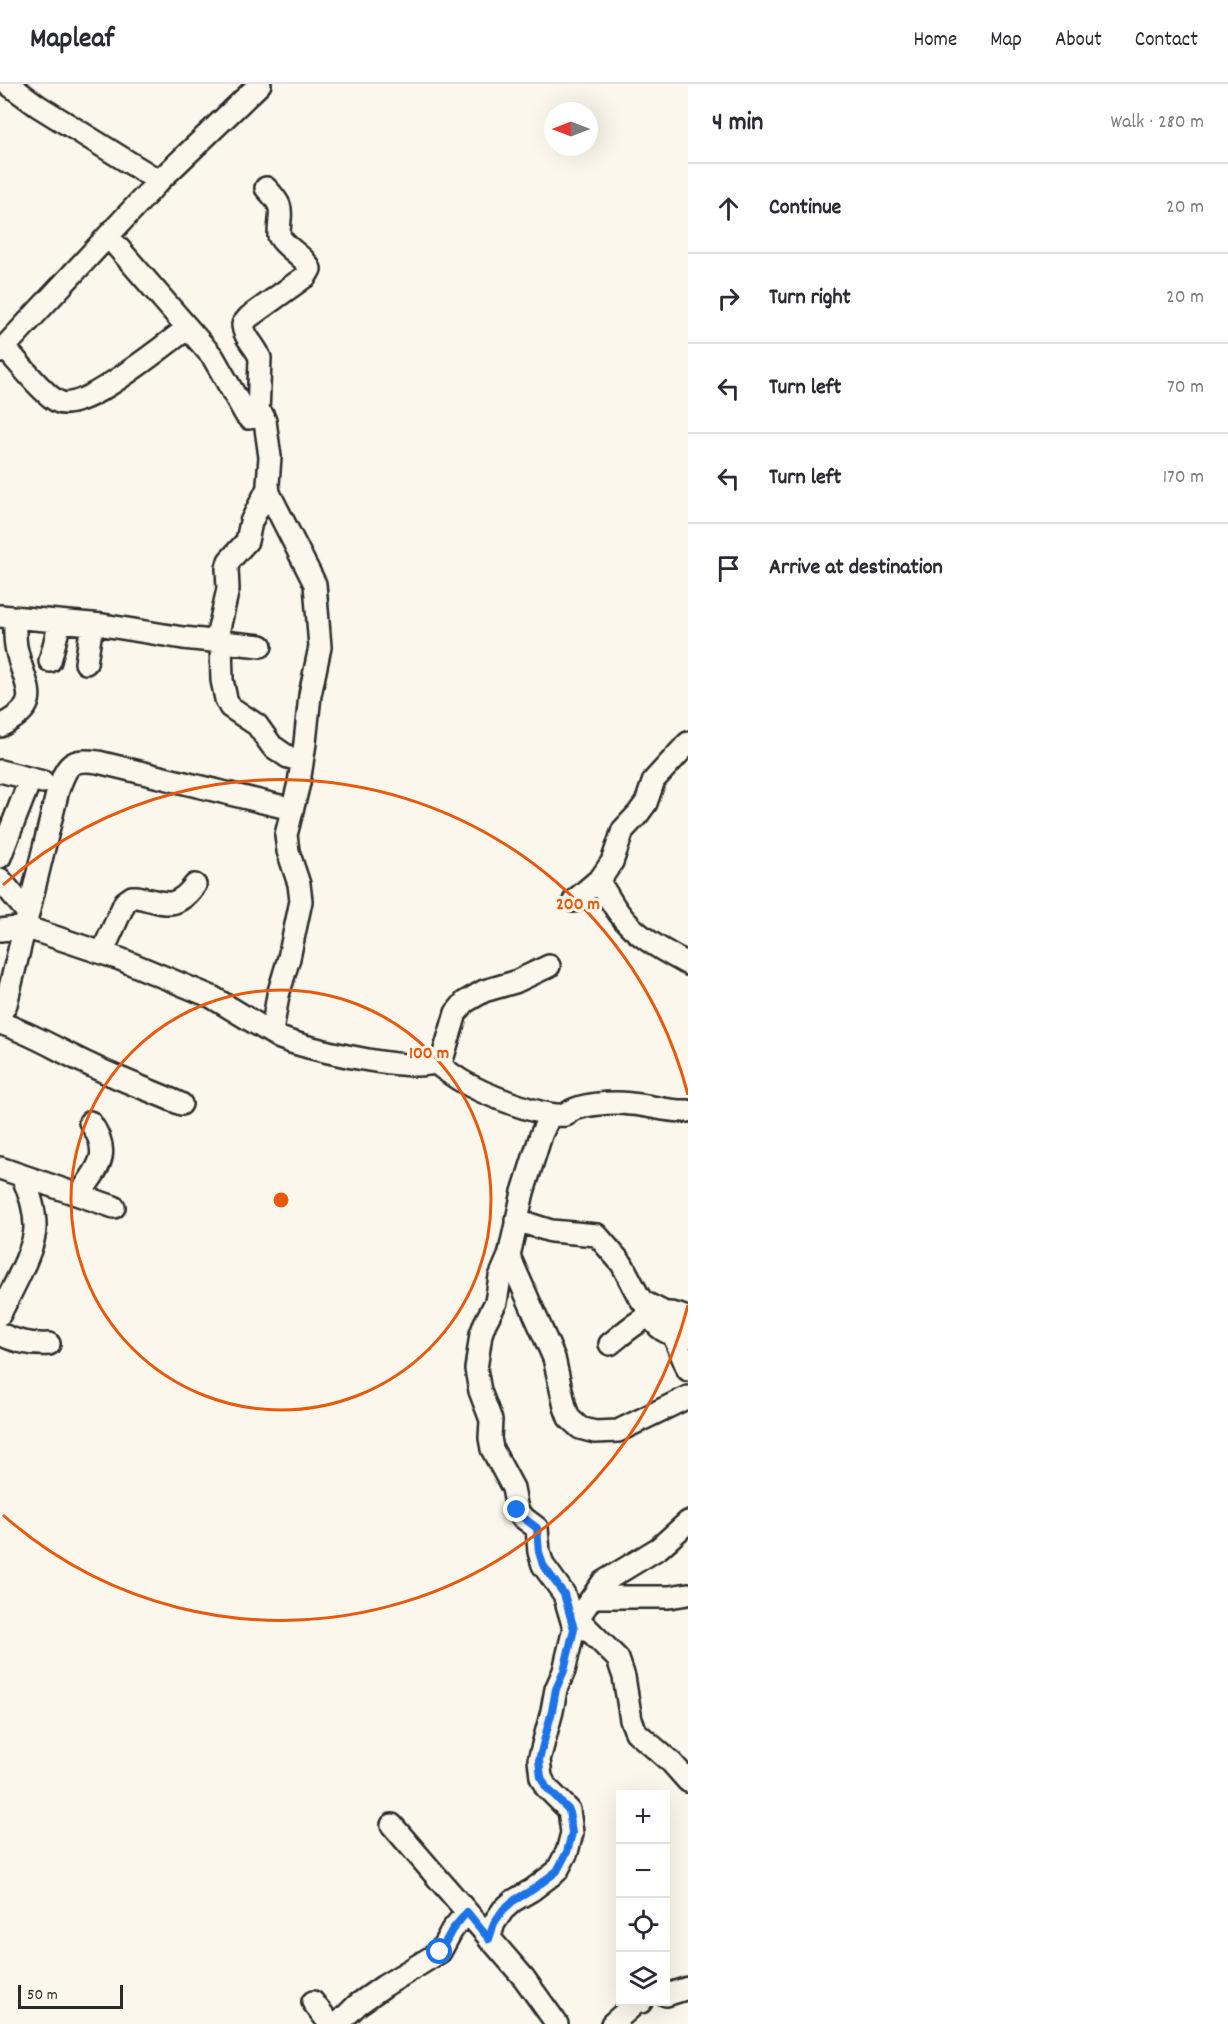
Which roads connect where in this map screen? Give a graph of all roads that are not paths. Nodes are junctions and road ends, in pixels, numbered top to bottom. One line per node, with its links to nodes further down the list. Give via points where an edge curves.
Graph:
1 (8, 84): 3 (street)
2 (260, 84): 3 (street)
3 (159, 181): 5 (street)
4 (266, 188): 8 (street, via 282,211 279,236 310,269 243,324 243,331 260,358)
5 (108, 236): 6 (street); 7 (street)
6 (188, 328): 7 (street, via 104,388 70,404 45,392); 8 (street, via 213,357 246,415)
7 (1, 349)
8 (258, 415): 9 (street, via 265,421 268,438)
9 (268, 488): 13 (street, via 251,522 247,542 229,561); 19 (street, via 315,584 320,647)
10 (7, 617): 11 (street); 17 (street, via 29,687 29,702 23,711)
11 (60, 622): 12 (street); 15 (street)
12 (92, 624): 13 (street); 16 (street)
13 (219, 642): 14 (street); 19 (street, via 222,680 230,707 256,725 272,746)
14 (261, 646)
15 (50, 661)
16 (86, 663)
17 (0, 726)
18 (688, 743): 25 (street, via 654,780 643,808 623,830 612,862)
19 (302, 761): 23 (street)
20 (0, 771): 21 (street)
21 (30, 780): 22 (street); 24 (street)
22 (60, 784): 23 (street, via 68,769 82,760); 29 (street)
23 (292, 809): 36 (street, via 286,835 301,901)
24 (0, 857)
25 (598, 881): 28 (street); 32 (street, via 634,929)
26 (195, 885): 31 (street, via 180,901 170,904 137,897 124,902)
27 (3, 891): 29 (street)
28 (574, 902)
29 (27, 920): 30 (street); 31 (street); 34 (street, via 6,1004)
30 (0, 930)
31 (102, 953): 36 (street, via 212,997)
32 (688, 964)
33 (549, 966): 37 (street, via 465,1002 456,1013 442,1060)
34 (0, 1014)
35 (0, 1023): 38 (street, via 111,1076)
36 (272, 1032): 37 (street, via 297,1044 357,1058)
37 (436, 1064): 40 (street, via 461,1081)
38 (181, 1104)
39 (688, 1111): 40 (street, via 619,1104)
40 (550, 1115): 46 (street)
41 (90, 1122): 44 (street, via 103,1149 102,1160)
42 (0, 1168): 43 (street)
43 (22, 1176): 44 (street); 49 (street, via 36,1227)
44 (79, 1195): 45 (street)
45 (114, 1207)
46 (516, 1220): 47 (street); 48 (street, via 551,1231 597,1235 622,1264 643,1302)
47 (509, 1256): 56 (street, via 554,1358 569,1418 580,1428 618,1431); 60 (street, via 496,1302 481,1334 476,1369 491,1420 492,1449 513,1488 517,1510 537,1528 543,1565 564,1594)
48 (656, 1313): 50 (street, via 668,1311); 52 (street, via 657,1326); 54 (street)
49 (0, 1314)
50 (688, 1319)
51 (0, 1334): 53 (street, via 33,1345)
52 (680, 1335): 55 (street)
53 (49, 1344)
54 (610, 1344)
55 (688, 1370)
56 (688, 1397)
57 (688, 1522): 59 (street, via 659,1548 610,1575)
58 (688, 1594): 59 (street)
59 (594, 1597): 60 (street)
60 (574, 1618): 61 (street, via 618,1659 636,1732); 64 (street, via 573,1639 556,1689 539,1767 546,1787 569,1810 572,1833 567,1852 557,1871 503,1910)
61 (688, 1781)
62 (392, 1825): 63 (street)
63 (467, 1912): 64 (street); 68 (street, via 440,1952 384,1986)
64 (489, 1939): 69 (street)
65 (314, 2002): 67 (street)
66 (632, 2006): 70 (street)
67 (330, 2024)
68 (338, 2024)
69 (557, 2024)
70 (612, 2024)

